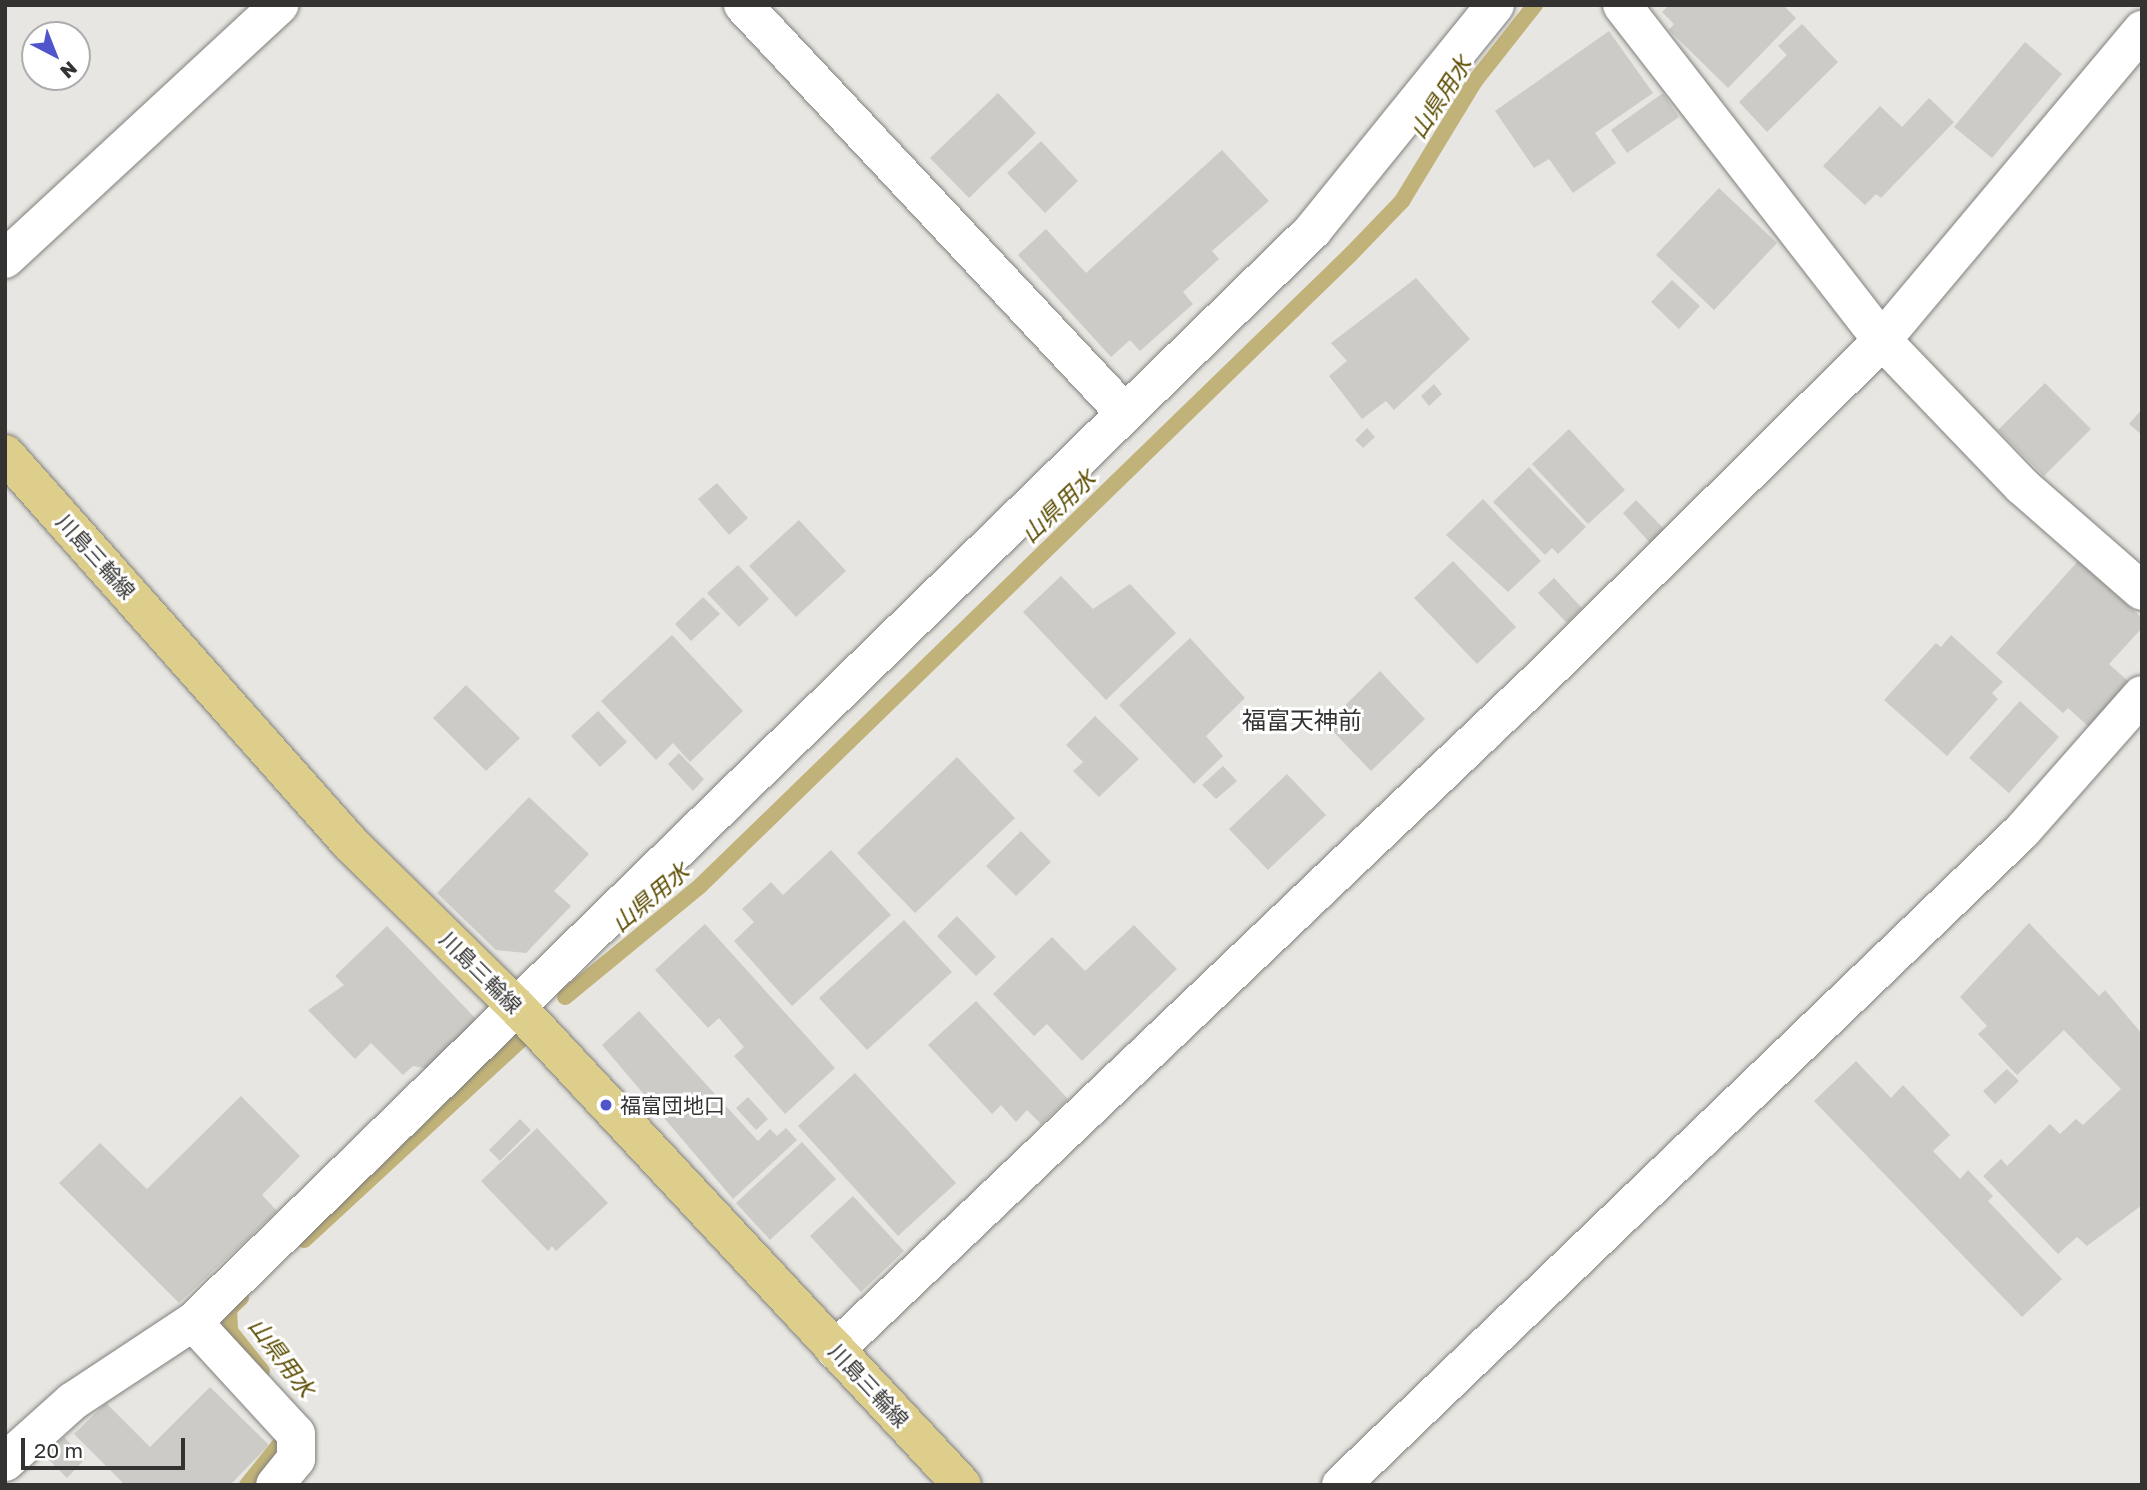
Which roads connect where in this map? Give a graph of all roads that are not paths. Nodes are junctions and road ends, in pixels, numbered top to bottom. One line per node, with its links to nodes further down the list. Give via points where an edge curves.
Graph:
1 (279, 5): 6 (street)
2 (743, 5): 8 (street)
3 (1495, 5): 8 (street, via 1313,230)
4 (1622, 5): 7 (street)
5 (2142, 30): 7 (street)
6 (5, 259)
7 (1882, 340): 10 (street, via 2022,486); 14 (street, via 1538,681)
8 (1124, 412): 12 (street)
9 (5, 454): 12 (main road, 川島三輪線, via 350,843)
10 (2142, 591)
11 (2142, 695): 18 (street, via 2022,831)
12 (517, 1007): 13 (street); 14 (main road, 川島三輪線)
13 (193, 1322): 15 (street, via 73,1401); 16 (street, via 296,1434 296,1459)
14 (835, 1350): 17 (main road, 川島三輪線)
15 (5, 1462)
16 (275, 1485)
17 (962, 1485)
18 (1341, 1485)

